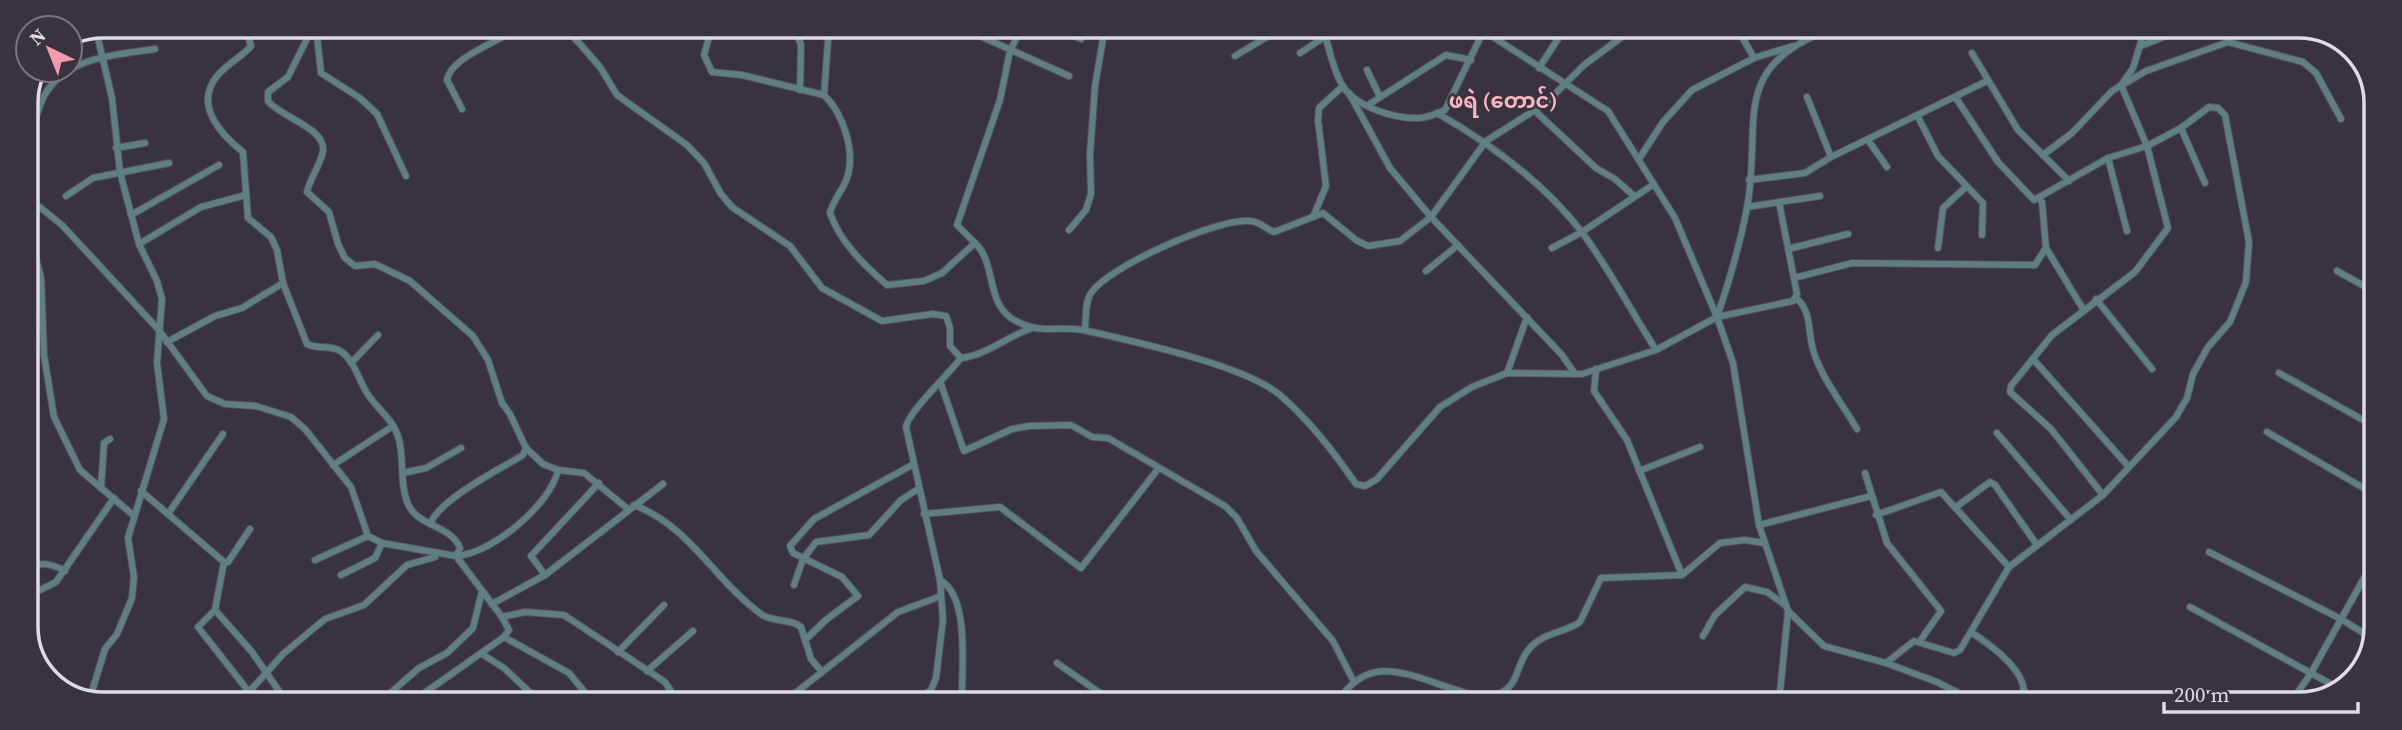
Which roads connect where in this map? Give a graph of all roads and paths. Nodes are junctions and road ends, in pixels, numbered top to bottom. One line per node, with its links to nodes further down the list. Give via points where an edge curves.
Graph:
1 (249, 38): 74 (street, via 251,46 216,77 208,98 211,119 243,152)
2 (308, 38): 132 (street, via 288,77 268,92 273,107 309,127 323,143 307,192 329,212 345,258 355,266 375,264 410,281 473,336)
3 (316, 38): 68 (street, via 321,73 377,114)
4 (499, 38): 48 (street, via 449,73 447,80)
5 (575, 38): 114 (street, via 617,95 687,145 732,207 790,246 822,288 882,321 946,316 950,346)
6 (709, 38): 41 (street, via 704,55 712,72)
7 (798, 38): 41 (street)
8 (828, 38): 43 (street)
9 (983, 38): 27 (street)
10 (1016, 38): 27 (street)
11 (1103, 38): 85 (street, via 1095,86 1091,194 1086,210)
12 (1265, 38): 31 (street)
13 (1323, 38): 28 (street)
14 (1327, 38): 40 (street)
15 (1479, 38): 33 (street)
16 (1495, 38): 34 (street)
17 (1558, 38): 34 (street)
18 (1622, 38): 38 (street)
19 (1743, 38): 32 (street)
20 (1810, 38): 24 (street)
21 (2143, 38): 25 (street)
22 (2162, 38): 25 (street)
23 (99, 39): 30 (street)
24 (1796, 46): 32 (street); 69 (street, via 1769,68 1760,82 1752,121)
25 (2141, 47): 39 (street)
26 (155, 49): 30 (street)
27 (1010, 51): 36 (street); 90 (street, via 1000,100 957,225)
28 (1300, 53)
29 (1972, 53): 37 (street)
30 (104, 55): 51 (street, via 80,64 46,93); 59 (street)
31 (1235, 56)
32 (1754, 58): 63 (street, via 1692,90 1663,122)
33 (1471, 60): 44 (street, via 1446,55); 50 (street, via 1445,110)
34 (1539, 68): 38 (street)
35 (1367, 70): 44 (street)
36 (1069, 76)
37 (1987, 81): 46 (street); 60 (street, via 2018,130)
38 (1565, 84): 49 (street); 63 (street, via 1608,111)
39 (2121, 85): 53 (street, via 2146,71 2228,42 2303,62 2316,73); 58 (street); 60 (street)
40 (1343, 86): 42 (street); 83 (street, via 1319,108 1326,186)
41 (800, 90): 43 (street)
42 (1349, 93): 47 (street); 84 (street, via 1390,168)
43 (824, 95): 90 (street, via 832,102 850,150 847,177 830,213 836,230 860,262 887,285 906,285 942,273)
44 (1380, 97): 47 (street)
45 (1807, 97): 61 (street)
46 (1956, 98): 52 (street); 78 (street, via 1998,162 2034,200)
47 (1368, 105): 50 (street, via 1421,119)
48 (462, 109)
49 (1534, 110): 56 (street); 75 (street, via 1596,168)
50 (1437, 113): 56 (street)
51 (38, 114)
52 (1917, 117): 55 (street); 73 (street, via 1938,156)
53 (2341, 119)
54 (2181, 128): 58 (street); 71 (street); 135 (street, via 2209,107 2218,108 2225,116 2249,242 2246,282 2230,322 2193,374 2176,417)
55 (1868, 140): 61 (street); 66 (street)
56 (1486, 141): 84 (street); 87 (street, via 1552,198)
57 (145, 143): 59 (street)
58 (2147, 146): 62 (street); 104 (street, via 2168,228 2134,272)
59 (116, 148): 67 (street)
60 (2043, 155): 70 (street)
61 (1831, 157): 69 (street, via 1805,173)
62 (2108, 158): 70 (street); 86 (street)
63 (1639, 159): 72 (street)
64 (169, 163): 67 (street)
65 (219, 165): 82 (street)
66 (1886, 167)
67 (120, 172): 77 (street, via 93,178); 82 (street)
68 (406, 176)
69 (1749, 180): 81 (street)
70 (2069, 181): 78 (street)
71 (2205, 183)
72 (1654, 184): 75 (street); 107 (street, via 1675,218)
73 (1966, 187): 89 (street, via 1985,206); 94 (street, via 1942,210)
74 (246, 195): 91 (street, via 201,207); 101 (street, via 248,218 271,237 277,250)
75 (1634, 196): 87 (street)
76 (1820, 196): 79 (street)
77 (66, 197)
78 (2039, 199): 95 (street)
79 (1779, 202): 81 (street); 96 (street)
80 (38, 206): 108 (street, via 62,225)
81 (1747, 207): 107 (street)
82 (131, 215): 91 (street)
83 (1314, 215): 84 (street, via 1323,213 1368,246 1399,241); 110 (street, via 1274,232 1247,220 1173,240 1094,289 1088,300)
84 (1431, 217): 92 (street)
85 (1069, 230)
86 (2127, 231)
87 (1582, 232): 93 (street); 113 (street)
88 (1848, 233): 96 (street)
89 (1982, 235)
90 (975, 243): 109 (street, via 998,305)
91 (139, 244): 108 (street, via 162,299)
92 (1458, 245): 98 (street); 106 (street)
93 (1552, 248)
94 (1938, 248)
95 (2046, 248): 100 (street, via 2035,265 1852,263); 105 (street)
96 (1788, 249): 100 (street)
97 (38, 268): 143 (street, via 54,417 74,461)
98 (1426, 271)
99 (2337, 271): 102 (street)
100 (1794, 278): 103 (street)
101 (283, 283): 112 (street, via 242,308 215,316); 116 (street, via 307,344 317,350 334,348)
102 (2363, 286)
103 (1796, 298): 107 (street); 125 (street, via 1808,312 1819,366)
104 (2096, 299): 105 (street); 118 (street)
105 (2083, 309): 115 (street, via 2052,335)
106 (1527, 317): 119 (street); 120 (street)
107 (1717, 317): 113 (street); 158 (street, via 1733,363)
108 (158, 329): 112 (street); 146 (street, via 156,363 164,419)
109 (1030, 329): 110 (street); 114 (street, via 1006,337 977,356)
110 (1085, 330): 119 (street, via 1238,371 1278,393 1324,438 1356,484 1365,486 1377,479 1440,407)
111 (379, 335): 116 (street)
112 (167, 342): 134 (street, via 207,396 291,417)
113 (1656, 350): 117 (street)
114 (961, 358): 122 (street)
115 (2033, 359): 135 (street); 147 (street, via 2014,380 2010,392 2051,429)
116 (351, 363): 124 (street)
117 (1596, 369): 120 (street); 138 (street, via 1594,391 1627,440)
118 (2152, 369)
119 (1507, 373): 120 (street)
120 (1575, 373)
121 (2279, 373): 123 (street)
122 (941, 384): 133 (street, via 908,418 906,439); 136 (street, via 964,450 1012,429 1071,425 1091,437 1108,438)
123 (2364, 420)
124 (393, 426): 134 (street); 139 (street)
125 (1857, 429)
126 (2267, 432): 144 (street)
127 (1997, 433): 156 (street)
128 (222, 434): 152 (street)
129 (110, 439): 143 (street, via 104,443)
130 (1700, 447): 138 (street)
131 (461, 448): 139 (street, via 426,468)
132 (526, 448): 137 (street, via 542,464); 157 (street, via 523,455 460,495)
133 (912, 464): 145 (street); 167 (street, via 814,519 790,546)
134 (333, 465): 160 (street, via 351,487)
135 (2129, 467): 147 (street)
136 (1158, 469): 153 (street, via 1083,567 1000,508); 204 (street, via 1234,514 1256,551 1333,641)
137 (558, 470): 141 (street, via 584,473); 166 (street, via 555,483 541,501 501,539)
138 (1639, 471): 175 (street)
139 (403, 473): 157 (street, via 408,504)
140 (1865, 474): 148 (street)
141 (598, 483): 150 (street); 174 (street, via 531,556)
142 (663, 484): 150 (street)
143 (101, 488): 149 (street)
144 (2364, 488)
145 (918, 489): 153 (street); 167 (street, via 901,500 873,533 821,540)
146 (141, 491): 152 (street); 154 (street)
147 (2103, 495): 156 (street)
148 (1871, 496): 155 (street); 158 (street)
149 (114, 498): 154 (street); 172 (street)
150 (631, 507): 174 (street); 194 (street, via 662,518 689,539 727,584 761,614 772,621 797,624)
151 (1956, 507): 155 (street, via 1946,495 1935,493); 163 (street, via 1990,482); 171 (street)
152 (168, 514): 169 (street)
153 (924, 514): 177 (street)
154 (133, 515): 206 (street, via 128,538 132,598 117,634 105,649)
155 (1876, 516): 195 (street, via 1887,543 1941,611)
156 (2071, 520): 163 (street)
157 (430, 524): 166 (street, via 456,539 460,548)
158 (1759, 525): 161 (street)
159 (250, 529): 169 (street)
160 (368, 537): 162 (street); 168 (street)
161 (1764, 543): 175 (street, via 1720,543); 185 (street)
162 (382, 544): 165 (street); 173 (street, via 375,558)
163 (2037, 545): 171 (street)
164 (2209, 552): 188 (street)
165 (444, 556): 166 (street); 202 (street, via 407,565 364,605 325,619)
166 (456, 556): 180 (street)
167 (803, 559): 178 (street); 194 (street, via 842,577 858,596)
168 (315, 560)
169 (224, 562): 186 (street)
170 (39, 564): 172 (street)
171 (2009, 567): 190 (street)
172 (65, 571): 179 (street)
173 (341, 575)
174 (545, 575): 182 (street)
175 (1682, 575): 219 (street, via 1601,578 1580,622 1557,630 1529,649 1514,683)
176 (2364, 578): 188 (street)
177 (940, 580): 181 (street); 215 (street, via 951,590 960,616)
178 (794, 584)
179 (39, 591)
180 (482, 591): 182 (street); 208 (street, via 473,628 447,653 419,668)
181 (941, 596): 201 (street, via 898,612); 214 (street, via 936,678)
182 (492, 604): 187 (street)
183 (664, 606): 196 (street)
184 (2190, 607): 203 (street)
185 (1787, 609): 192 (street, via 1766,592 1745,587 1715,615); 199 (street, via 1824,646); 220 (street)
186 (215, 610): 202 (street); 202 (street, via 198,626 206,640 248,692)
187 (502, 617): 193 (street, via 509,627); 196 (street, via 526,612 564,615)
188 (2341, 619): 191 (street); 203 (street)
189 (693, 631): 200 (street)
190 (1972, 633): 195 (street, via 1954,653); 222 (street, via 2014,671 2023,682)
191 (2363, 633)
192 (1703, 636)
193 (504, 637): 197 (street); 211 (street, via 569,673)
194 (805, 640): 201 (street, via 811,659)
195 (1920, 641): 199 (street)
196 (618, 652): 200 (street)
197 (482, 654): 209 (street); 210 (street)
198 (1057, 663): 216 (street)
199 (1886, 663): 221 (street)
200 (647, 671): 212 (street)
201 (822, 672): 213 (street)
202 (264, 673): 207 (street)
203 (2311, 673): 205 (street); 223 (street)
204 (1353, 680): 217 (street); 218 (street, via 1378,670)
205 (2329, 684)
206 (92, 690)
207 (279, 692)
208 (391, 692)
209 (426, 692)
210 (529, 692)
211 (585, 692)
212 (671, 692)
213 (797, 692)
214 (928, 692)
215 (963, 692)
216 (1099, 692)
217 (1345, 692)
218 (1462, 692)
219 (1503, 692)
220 (1780, 692)
221 (1957, 692)
222 (2023, 692)
223 (2298, 692)

